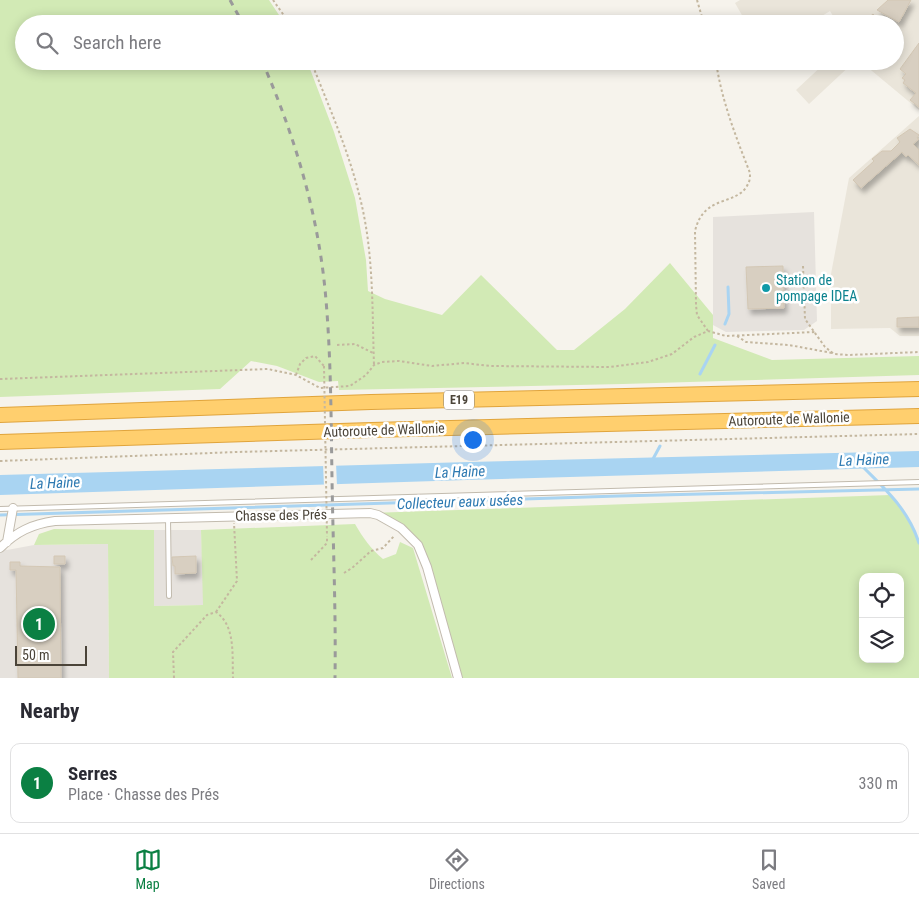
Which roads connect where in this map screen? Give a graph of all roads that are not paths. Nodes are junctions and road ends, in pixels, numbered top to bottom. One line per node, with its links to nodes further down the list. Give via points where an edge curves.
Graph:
1 (919, 388): 2 (highway, Autoroute de Wallonie / E19)
2 (0, 415)
3 (919, 416): 4 (highway, Autoroute de Wallonie / E19)
4 (0, 442)
5 (919, 482): 6 (lane)
6 (13, 508): 7 (lane); 9 (street)
7 (0, 509)
8 (168, 518): 9 (street, Chasse des Prés, via 44,522 24,529); 10 (lane); 11 (street, Chasse des Prés, via 378,515 401,528 418,544)
9 (3, 545)
10 (170, 596)
11 (458, 678)

